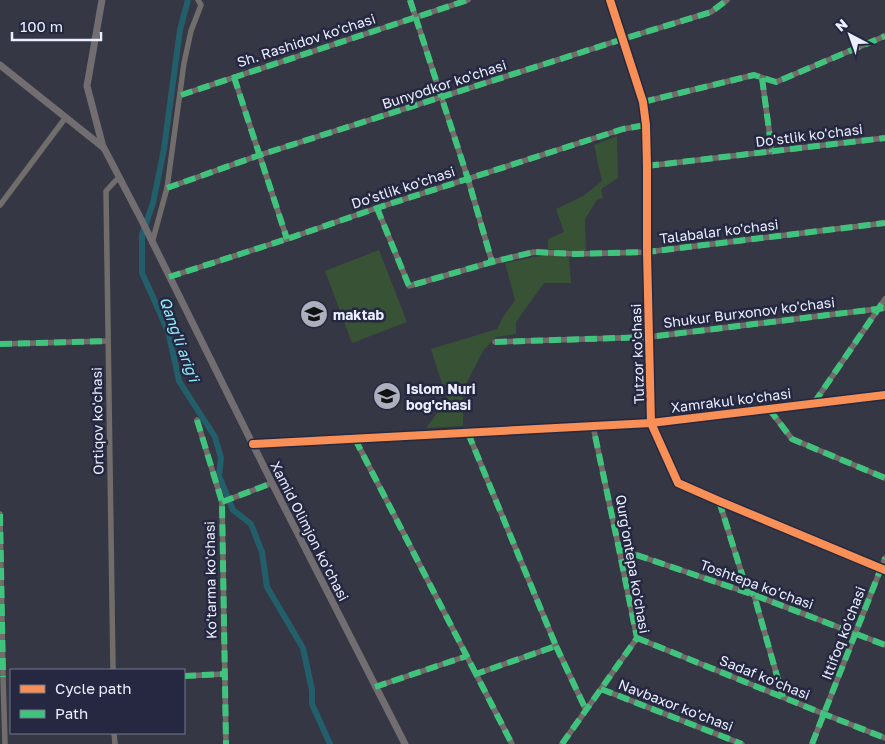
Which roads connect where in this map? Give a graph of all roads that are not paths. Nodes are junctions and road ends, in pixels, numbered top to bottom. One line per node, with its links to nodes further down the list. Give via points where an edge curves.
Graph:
1 (102, 0): 20 (main road, via 87,86)
2 (206, 0): 7 (street)
3 (410, 0): 8 (street)
4 (468, 0): 8 (street, Sh. Rashidov ko'chasi)
5 (610, 0): 10 (street, Tutzor ko'chasi)
6 (727, 0): 10 (street, Bunyodkor ko'chasi, via 711,12)
7 (200, 2): 14 (street, via 184,63)
8 (416, 17): 12 (street, Sh. Rashidov ko'chasi); 15 (street)
9 (885, 36): 13 (street, via 776,82)
10 (623, 39): 15 (street, Bunyodkor ko'chasi); 16 (street, Tutzor ko'chasi)
11 (0, 65): 17 (main road)
12 (234, 77): 14 (street, Sh. Rashidov ko'chasi); 22 (street)
13 (762, 78): 16 (street, via 754,75); 21 (street)
14 (181, 95): 26 (street)
15 (441, 98): 22 (street, Bunyodkor ko'chasi); 25 (street)
16 (643, 102): 18 (street, Tutzor ko'chasi)
17 (66, 117): 20 (main road); 27 (street)
18 (646, 125): 23 (street, Tutzor ko'chasi); 25 (street, Do'stlik ko'chasi, via 623,129)
19 (885, 138): 21 (street, Do'stlik ko'chasi)
20 (104, 148): 24 (main road)
21 (772, 152): 23 (street, Do'stlik ko'chasi)
22 (260, 155): 26 (street, Bunyodkor ko'chasi); 30 (street)
23 (648, 166): 32 (street, Tutzor ko'chasi)
24 (119, 177): 31 (main road, Xamid Olimjon ko'chasi); 38 (street, Ortiqov ko'chasi, via 106,191)
25 (468, 179): 28 (street, Do'stlik ko'chasi); 33 (street)
26 (167, 188): 31 (street)
27 (0, 205)
28 (377, 208): 30 (street, Do'stlik ko'chasi); 33 (street, Talabalar ko'chasi, via 409,286)
29 (885, 223): 32 (street, Talabalar ko'chasi)
30 (287, 239): 34 (street, Do'stlik ko'chasi)
31 (152, 243): 34 (main road, Xamid Olimjon ko'chasi)
32 (647, 252): 33 (street, Talabalar ko'chasi, via 534,252); 37 (street, Tutzor ko'chasi)
33 (492, 262)
34 (169, 277): 49 (main road, Xamid Olimjon ko'chasi)
35 (885, 299): 36 (street)
36 (882, 308): 37 (street, Shukur Burxonov ko'chasi); 42 (street)
37 (649, 337): 39 (street, Shukur Burxonov ko'chasi); 45 (street, Tutzor ko'chasi)
38 (108, 340): 40 (street); 64 (street, Ortiqov ko'chasi)
39 (495, 342)
40 (0, 344)
41 (885, 395): 42 (street)
42 (814, 403): 43 (street, Xamrakul ko'chasi)
43 (769, 409): 45 (street, Xamrakul ko'chasi); 50 (street, via 792,439)
44 (197, 420): 52 (street, Ko'tarma ko'chasi)
45 (652, 423): 46 (street, Xamrakul ko'chasi); 53 (street, Tutzor ko'chasi, via 678,483)
46 (593, 426): 47 (street, Xamrakul ko'chasi); 55 (street, Qurg'ontepa ko'chasi)
47 (468, 433): 48 (street, Xamrakul ko'chasi); 62 (street)
48 (355, 439): 49 (street, Xamrakul ko'chasi); 63 (street)
49 (252, 444): 51 (main road, Xamid Olimjon ko'chasi)
50 (885, 478)
51 (272, 483): 52 (street); 69 (main road, Xamid Olimjon ko'chasi)
52 (226, 500): 65 (street, Ko'tarma ko'chasi)
53 (719, 501): 57 (street, Tutzor ko'chasi); 58 (street, via 746,587)
54 (0, 514): 68 (street)
55 (619, 549): 58 (street, Toshtepa ko'chasi); 60 (street, Qurg'ontepa ko'chasi)
56 (885, 558): 57 (street, Ittifoq ko'chasi)
57 (883, 569): 59 (street, Ittifoq ko'chasi)
58 (754, 595): 59 (street, Toshtepa ko'chasi); 71 (street)
59 (856, 634): 61 (street, Toshtepa ko'chasi); 73 (street, Ittifoq ko'chasi)
60 (636, 638): 70 (street, Qurg'ontepa ko'chasi); 71 (street, Sadaf ko'chasi)
61 (885, 645)
62 (556, 646): 66 (street); 72 (street)
63 (467, 656): 66 (street); 69 (street)
64 (113, 669)
65 (224, 674): 67 (street); 76 (street, Ko'tarma ko'chasi)
66 (476, 674): 78 (street)
67 (185, 676)
68 (1, 677): 75 (street)
69 (376, 687): 77 (main road, Xamid Olimjon ko'chasi)
70 (601, 689): 72 (street, Qurg'ontepa ko'chasi); 80 (street, Navbaxor ko'chasi)
71 (783, 697): 73 (street, Sadaf ko'chasi)
72 (586, 710): 79 (street, Qurg'ontepa ko'chasi)
73 (824, 714): 74 (street, Sadaf ko'chasi); 81 (street, Ittifoq ko'chasi)
74 (885, 738)
75 (5, 744)
76 (226, 744)
77 (405, 744)
78 (512, 744)
79 (562, 744)
80 (742, 744)
81 (812, 744)

